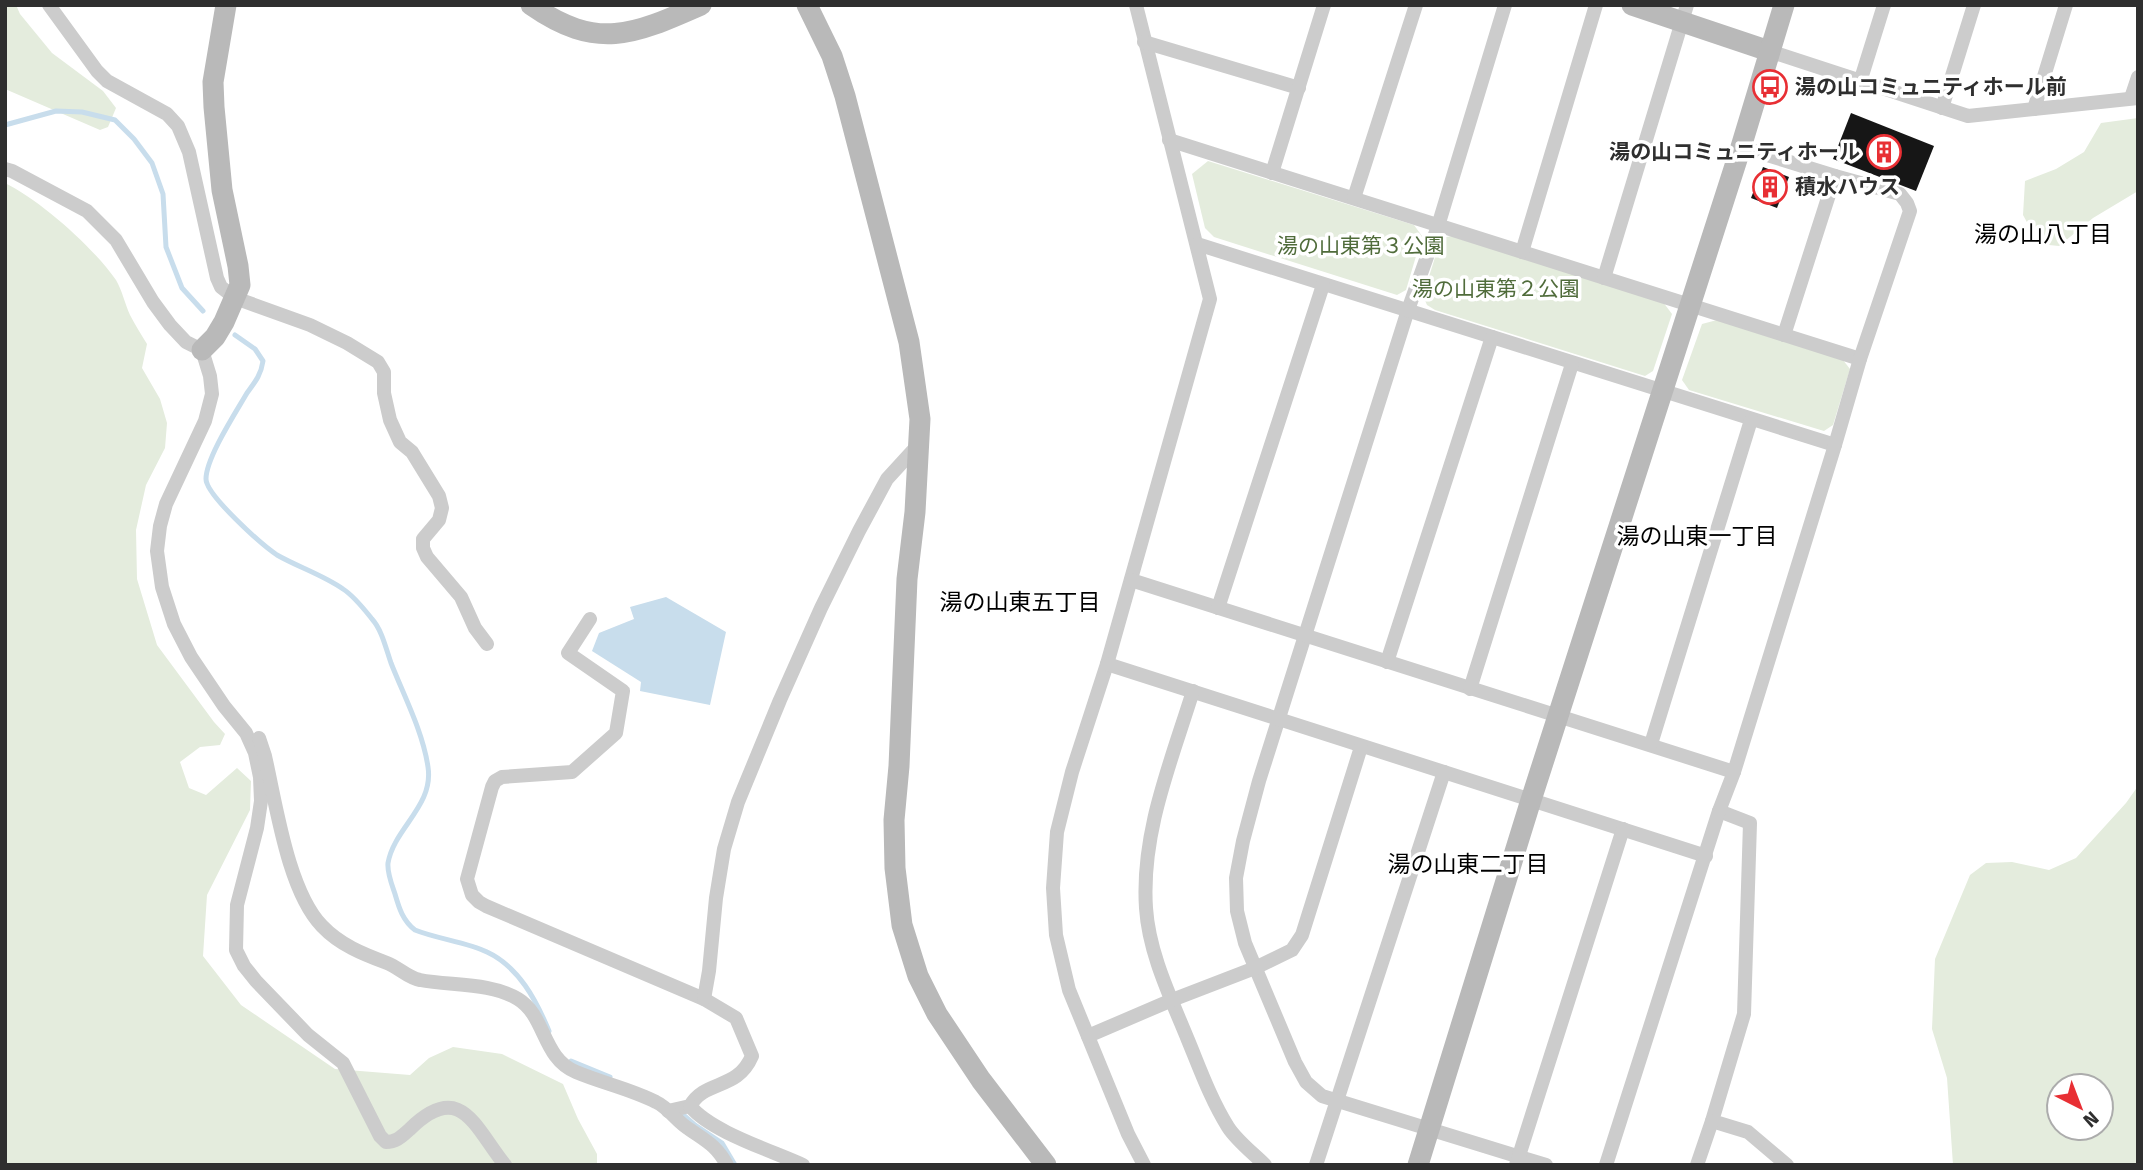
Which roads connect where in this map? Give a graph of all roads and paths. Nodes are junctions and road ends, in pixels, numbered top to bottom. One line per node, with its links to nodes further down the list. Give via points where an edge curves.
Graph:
1 (49, 5): 36 (street, via 107,81 167,114 178,126 189,152 217,278)
2 (226, 5): 36 (street, via 214,107 222,190 238,266 240,285)
3 (531, 5): 4 (street, via 553,21 576,29 618,35 653,27)
4 (701, 5)
5 (807, 5): 46 (street, via 845,96 902,317 915,378)
6 (1136, 5): 17 (street)
7 (1416, 5): 30 (street)
8 (1505, 5): 31 (street)
9 (1596, 5): 33 (street)
10 (1632, 5): 16 (street)
11 (1784, 5): 18 (street)
12 (1884, 5): 20 (street)
13 (1974, 5): 23 (street)
14 (2066, 5): 24 (street)
15 (1323, 6): 21 (street)
16 (1684, 14): 18 (street); 34 (street)
17 (1144, 42): 21 (street); 25 (street)
18 (1769, 51): 20 (street); 26 (street)
19 (2138, 77): 22 (street)
20 (1860, 82): 23 (street)
21 (1299, 88): 28 (street)
22 (2134, 98): 24 (street)
23 (1941, 108): 24 (street, via 1968,116)
24 (2034, 109)
25 (1169, 140): 28 (street); 32 (street)
26 (1741, 147): 29 (street); 37 (street)
27 (5, 169): 41 (street, via 87,211 116,240 170,326)
28 (1272, 173): 30 (street)
29 (1835, 177): 39 (street); 42 (street, via 1900,194 1910,211)
30 (1354, 198): 31 (street)
31 (1438, 226): 33 (street); 38 (street)
32 (1197, 244): 35 (street); 48 (street, via 1210,299)
33 (1522, 252): 34 (street)
34 (1604, 278): 37 (street)
35 (1323, 285): 38 (street); 49 (street)
36 (235, 298): 41 (street, via 215,337); 52 (street, via 310,325 379,362 390,420 400,442 412,452 439,496 442,508 439,520 423,539 423,548 461,597)
37 (1689, 305): 39 (street); 44 (street)
38 (1408, 310): 40 (street); 51 (street)
39 (1784, 335): 42 (street)
40 (1492, 337): 43 (street); 53 (street)
41 (202, 351): 59 (street, via 212,394 160,526 162,587 185,646)
42 (1860, 359): 47 (street)
43 (1572, 363): 44 (street); 55 (street)
44 (1662, 391): 45 (street); 58 (street)
45 (1751, 420): 47 (street); 60 (street)
46 (919, 444): 69 (street, via 887,478 859,531 810,631 738,802 724,849); 81 (street, via 894,820 902,925 918,976 937,1014)
47 (1835, 445): 63 (street)
48 (1131, 580): 49 (street); 54 (street)
49 (1218, 608): 51 (street)
50 (590, 619): 69 (street, via 568,653 623,691 617,733 572,772 495,781 468,887 486,906)
51 (1304, 637): 53 (street); 57 (street)
52 (487, 644)
53 (1387, 662): 55 (street)
54 (1107, 664): 56 (street); 71 (street, via 1057,832 1054,888 1056,935 1069,990)
55 (1470, 689): 58 (street)
56 (1193, 691): 57 (street); 70 (street, via 1157,804 1146,866 1146,910)
57 (1278, 717): 61 (street); 68 (street, via 1242,841 1236,878 1237,911)
58 (1558, 717): 60 (street); 64 (street)
59 (246, 733): 74 (street, via 257,733 293,874 321,925 356,951 416,979 497,990 518,999 530,1008 564,1066 657,1102); 78 (street, via 255,753 261,801 237,905 236,950 244,966 308,1035 343,1063 386,1142 400,1138 430,1113 453,1108 477,1125)
60 (1651, 744): 63 (street)
61 (1361, 747): 62 (street); 68 (street, via 1302,935 1292,950)
62 (1444, 772): 64 (street); 72 (street)
63 (1734, 772): 65 (street)
64 (1531, 800): 66 (street); 76 (street)
65 (1719, 811): 67 (street); 75 (street, via 1750,823 1744,1014)
66 (1623, 829): 67 (street); 77 (street)
67 (1706, 856): 87 (street)
68 (1255, 968): 70 (street); 72 (street, via 1306,1082 1322,1096)
69 (704, 999): 73 (street, via 736,1018 752,1056 747,1069 694,1098)
70 (1172, 1000): 71 (street); 83 (street, via 1229,1129)
71 (1088, 1036): 82 (street)
72 (1338, 1101): 76 (street); 84 (street)
73 (690, 1106): 74 (street); 80 (street, via 703,1120)
74 (668, 1111): 79 (street, via 715,1146)
75 (1712, 1121): 88 (street); 89 (street, via 1748,1132)
76 (1428, 1129): 77 (street); 85 (street)
77 (1517, 1160): 86 (street)
78 (505, 1165)
79 (727, 1165)
80 (803, 1165)
81 (1046, 1165)
82 (1144, 1165)
83 (1265, 1165)
84 (1316, 1165)
85 (1418, 1165)
86 (1546, 1165)
87 (1606, 1165)
88 (1697, 1165)
89 (1787, 1165)

